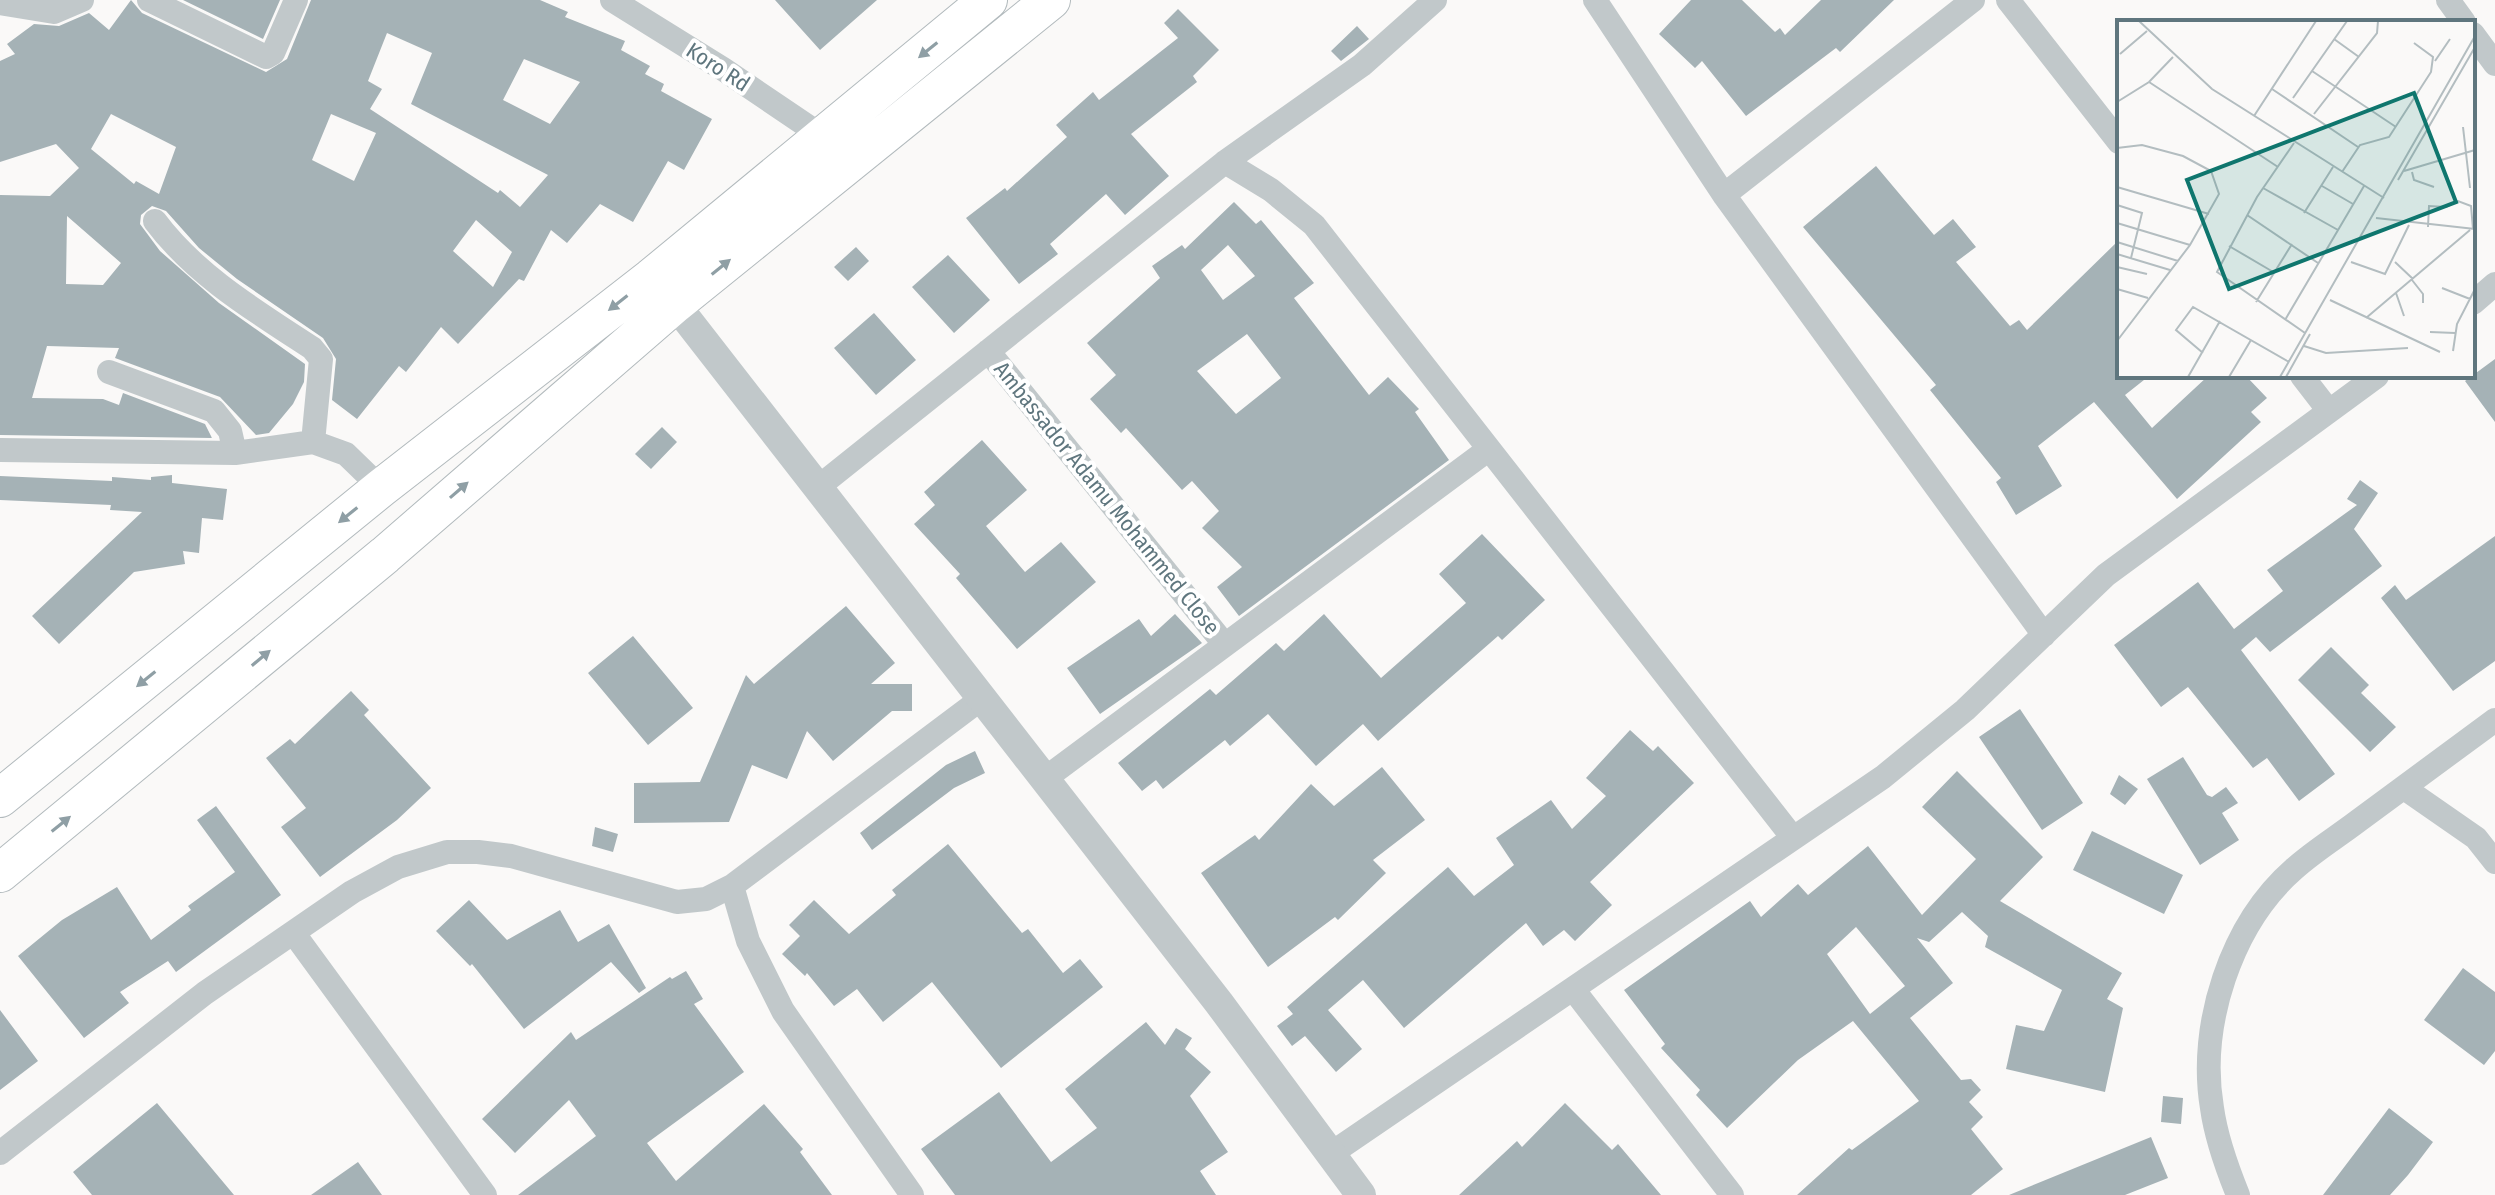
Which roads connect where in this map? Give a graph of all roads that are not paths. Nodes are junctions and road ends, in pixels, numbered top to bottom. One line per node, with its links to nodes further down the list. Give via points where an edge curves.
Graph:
1 (82, 0): 12 (street, via 54,12)
2 (149, 0): 3 (street, via 266,57 273,53)
3 (296, 0)
4 (612, 0): 16 (street, Koro Rd)
5 (988, 0): 16 (main road, one-way to 16)
6 (1051, 0): 23 (main road, one-way to 6)
7 (1435, 0): 18 (street, via 1362,65)
8 (1595, 0): 19 (street)
9 (1973, 0): 19 (street)
10 (2008, 0): 17 (street)
11 (2448, 0): 13 (street)
12 (0, 3)
13 (2463, 20)
14 (2475, 37): 15 (street)
15 (2495, 64)
16 (822, 136): 33 (main road, one-way to 33, via 651,278)
17 (2117, 139)
18 (1225, 162): 24 (street); 30 (street, via 1314,225)
19 (1724, 195): 35 (street)
20 (155, 221): 29 (street, via 169,240 241,302 321,359)
21 (2495, 284): 22 (street)
22 (2475, 301)
23 (675, 304): 34 (street); 44 (main road, one-way to 23, via 385,555)
24 (988, 351): 34 (street); 36 (street, Ambassador Adamu Mohammed Close)
25 (109, 372): 32 (street, via 214,411 230,431)
26 (2304, 378): 28 (street)
27 (2374, 378): 28 (street)
28 (2329, 411): 35 (street, via 2106,575)
29 (313, 442): 32 (street); 33 (street, via 346,454)
30 (1489, 449): 36 (street); 42 (street)
31 (0, 450): 32 (street)
32 (235, 453)
33 (381, 488): 41 (main road, one-way to 41)
34 (817, 488): 37 (street)
35 (2044, 635): 42 (street, via 1919,748)
36 (1225, 645): 39 (street)
37 (981, 699): 39 (street); 45 (street)
38 (2495, 720): 40 (street)
39 (1043, 780): 49 (street)
40 (2404, 788): 43 (street, via 2476,838); 54 (street, via 2293,869 2237,942 2222,988 2210,1071 2211,1105)
41 (0, 798)
42 (1793, 838): 47 (street)
43 (2495, 862)
44 (0, 873)
45 (732, 886): 46 (street, via 706,899 677,902 511,856 447,852 375,879); 51 (street, via 748,941 783,1011)
46 (295, 935): 48 (street, via 205,993); 50 (street)
47 (1573, 989): 49 (street); 53 (street)
48 (0, 1153)
49 (1332, 1153): 52 (street)
50 (485, 1195)
51 (912, 1195)
52 (1361, 1195)
53 (1732, 1195)
54 (2238, 1195)

